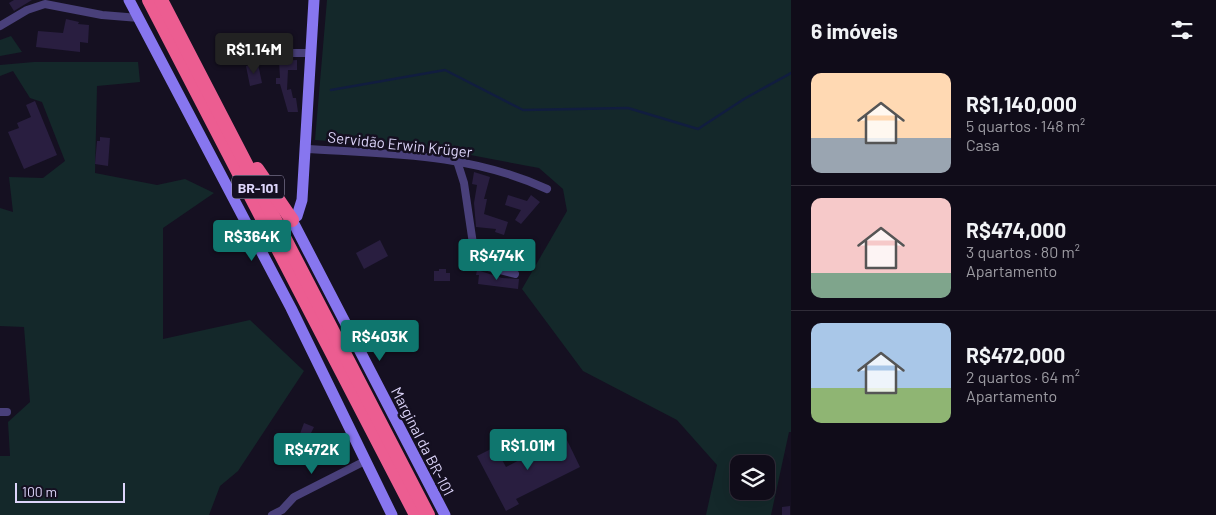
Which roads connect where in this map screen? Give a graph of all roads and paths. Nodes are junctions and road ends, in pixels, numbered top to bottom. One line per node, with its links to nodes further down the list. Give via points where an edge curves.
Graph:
1 (129, 0): 5 (main road)
2 (149, 0): 18 (highway, BR-101)
3 (161, 0): 9 (highway, BR-101)
4 (314, 0): 8 (main road)
5 (139, 18): 6 (street, via 45,4 27,10); 15 (main road, via 291,308)
6 (0, 26)
7 (236, 53): 8 (street)
8 (310, 53): 10 (main road)
9 (221, 117): 13 (highway); 19 (highway, BR-101)
10 (306, 149): 11 (street, Servidão Erwin Krüger); 13 (main road, via 302,200)
11 (457, 161): 12 (street, Servidão Erwin Krüger, via 516,175); 14 (street, via 464,183 476,264)
12 (547, 189)
13 (292, 220): 20 (main road, Marginal da BR-101)
14 (516, 274)
15 (365, 461): 16 (street, via 294,497); 17 (main road)
16 (272, 515)
17 (392, 515)
18 (416, 515)
19 (428, 515)
20 (445, 515)

